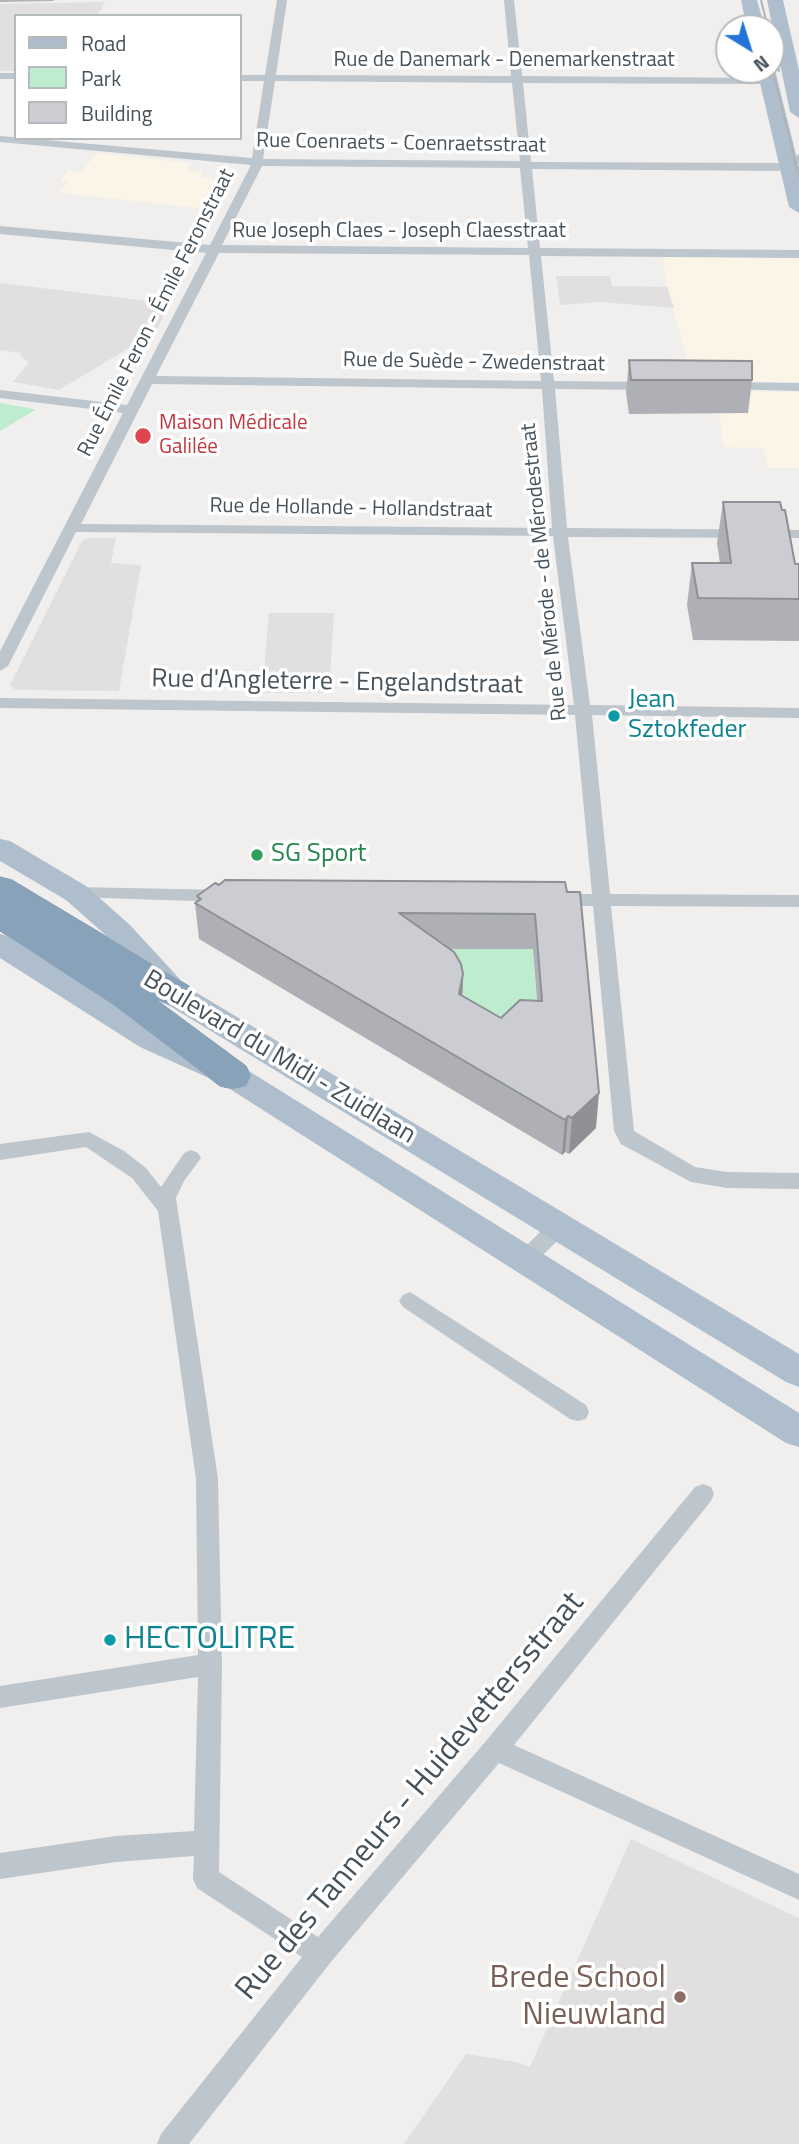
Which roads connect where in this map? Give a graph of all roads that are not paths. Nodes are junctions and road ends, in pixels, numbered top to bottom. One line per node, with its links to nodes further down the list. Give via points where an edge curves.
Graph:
1 (282, 0): 6 (street, Rue Émile Feron - Émile Feronstraat)
2 (509, 0): 7 (street, Rue de Mérode - de Mérodestraat)
3 (775, 0): 9 (main road)
4 (715, 77): 7 (street, Rue de Danemark - Denemarkenstraat)
5 (242, 78): 6 (street, Rue de Danemark - Denemarkenstraat)
6 (270, 78): 7 (street, Rue de Danemark - Denemarkenstraat); 11 (street, Rue Émile Feron - Émile Feronstraat)
7 (517, 80): 13 (street, Rue de Mérode - de Mérodestraat)
8 (770, 84): 12 (main road)
9 (799, 112)
10 (0, 139): 11 (street, Rue Coenraets - Coenraetsstraat)
11 (258, 162): 13 (street, Rue Coenraets - Coenraetsstraat); 16 (street, Rue Émile Feron - Émile Feronstraat)
12 (794, 162): 13 (street, Rue Coenraets - Coenraetsstraat); 14 (main road)
13 (526, 165): 17 (street, Rue de Mérode - de Mérodestraat)
14 (799, 207)
15 (0, 230): 16 (street, Rue Joseph Claes - Joseph Claesstraat)
16 (216, 249): 17 (street, Rue Joseph Claes - Joseph Claesstraat); 19 (street, Rue Émile Feron - Émile Feronstraat)
17 (535, 252): 18 (street, Rue Joseph Claes - Joseph Claesstraat); 20 (street, Rue de Mérode - de Mérodestraat)
18 (799, 254)
19 (149, 380): 20 (street, Rue de Suède - Zwedenstraat); 25 (street, Rue Émile Feron - Émile Feronstraat)
20 (548, 384): 21 (street, Rue de Suède - Zwedenstraat); 27 (street, Rue de Mérode - de Mérodestraat)
21 (664, 386)
22 (719, 386): 23 (street)
23 (799, 387)
24 (0, 394): 25 (street)
25 (132, 410): 26 (street, Rue Émile Feron - Émile Feronstraat)
26 (71, 528): 27 (street, Rue de Hollande - Hollandstraat); 29 (street, Rue Émile Feron - Émile Feronstraat)
27 (559, 532): 28 (street, Rue de Hollande - Hollandstraat); 31 (street, Rue de Mérode - de Mérodestraat)
28 (799, 534)
29 (0, 666)
30 (0, 704): 31 (street, Rue d'Angleterre - Engelandstraat)
31 (583, 711): 32 (street, Rue d'Angleterre - Engelandstraat); 38 (street, Rue de Mérode - de Mérodestraat)
32 (799, 713)
33 (0, 849): 35 (main road)
34 (0, 888): 42 (highway, Boulevard du Midi - Zuidlaan)
35 (76, 893): 36 (street); 42 (main road, via 120,932)
36 (249, 897)
37 (535, 900): 38 (street)
38 (601, 900): 39 (street); 46 (street, Rue de Mérode - de Mérodestraat, via 628,1139 674,1167 701,1176)
39 (799, 901)
40 (0, 915): 43 (highway, Boulevard du Midi - Zuidlaan, via 128,997)
41 (0, 944): 43 (main road, Boulevard du Midi - Zuidlaan, via 151,1039)
42 (176, 995): 48 (main road, Boulevard du Midi - Zuidlaan)
43 (233, 1076): 49 (main road, Boulevard du Midi - Zuidlaan)
44 (0, 1152): 47 (street, via 89,1139 139,1174)
45 (191, 1158): 47 (street, via 166,1198)
46 (799, 1181)
47 (167, 1208): 55 (street, via 207,1479)
48 (558, 1227): 49 (street); 51 (main road, Boulevard du Midi - Zuidlaan)
49 (525, 1260): 53 (main road, Boulevard du Midi - Zuidlaan)
50 (410, 1301): 52 (street)
51 (794, 1361)
52 (578, 1412)
53 (796, 1428)
54 (703, 1494): 57 (street, Rue des Tanneurs - Huidevettersstraat)
55 (211, 1664): 56 (street); 58 (street)
56 (0, 1697)
57 (495, 1749): 60 (street); 61 (street, Rue des Tanneurs - Huidevettersstraat)
58 (205, 1843): 59 (street, via 116,1849); 61 (street, via 206,1879)
59 (0, 1866)
60 (799, 1887)
61 (321, 1954): 62 (street, Rue des Tanneurs - Huidevettersstraat)
62 (172, 2144)

